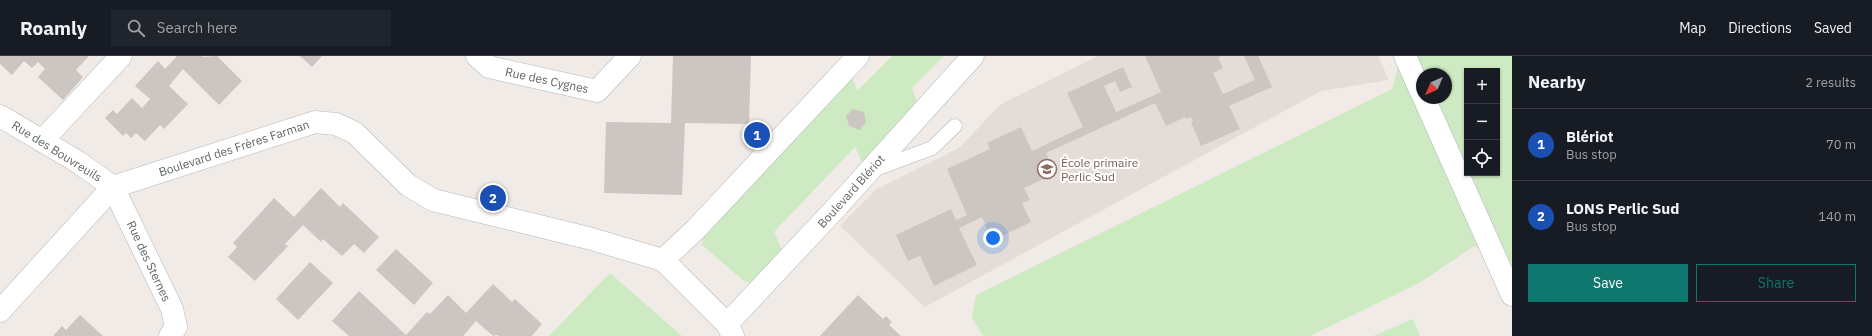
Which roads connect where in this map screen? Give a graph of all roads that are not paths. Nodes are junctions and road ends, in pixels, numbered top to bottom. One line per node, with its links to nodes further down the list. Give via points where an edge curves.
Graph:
1 (121, 56): 11 (street)
2 (477, 56): 3 (street, Rue des Cygnes, via 489,67 597,91)
3 (630, 56)
4 (858, 56): 14 (street, via 695,230)
5 (973, 56): 12 (street, Boulevard Blériot)
6 (1405, 56): 7 (street)
7 (1416, 81)
8 (1427, 104): 15 (street)
9 (0, 116): 11 (street, Rue des Bouvreuils)
10 (955, 126): 12 (lane, via 932,148)
11 (42, 141): 13 (street, Rue des Bouvreuils)
12 (869, 172): 17 (street, Boulevard Blériot)
13 (113, 187): 14 (street, Boulevard des Frères Farman, via 315,122 336,124 355,134 408,185 433,200 588,238); 16 (street, Boulevard des Frères Farman); 18 (street, Rue des Sternes, via 172,309 176,327)
14 (663, 260): 17 (street, Boulevard Blériot)
15 (1512, 295)
16 (0, 311)
17 (730, 330)
18 (170, 336)

